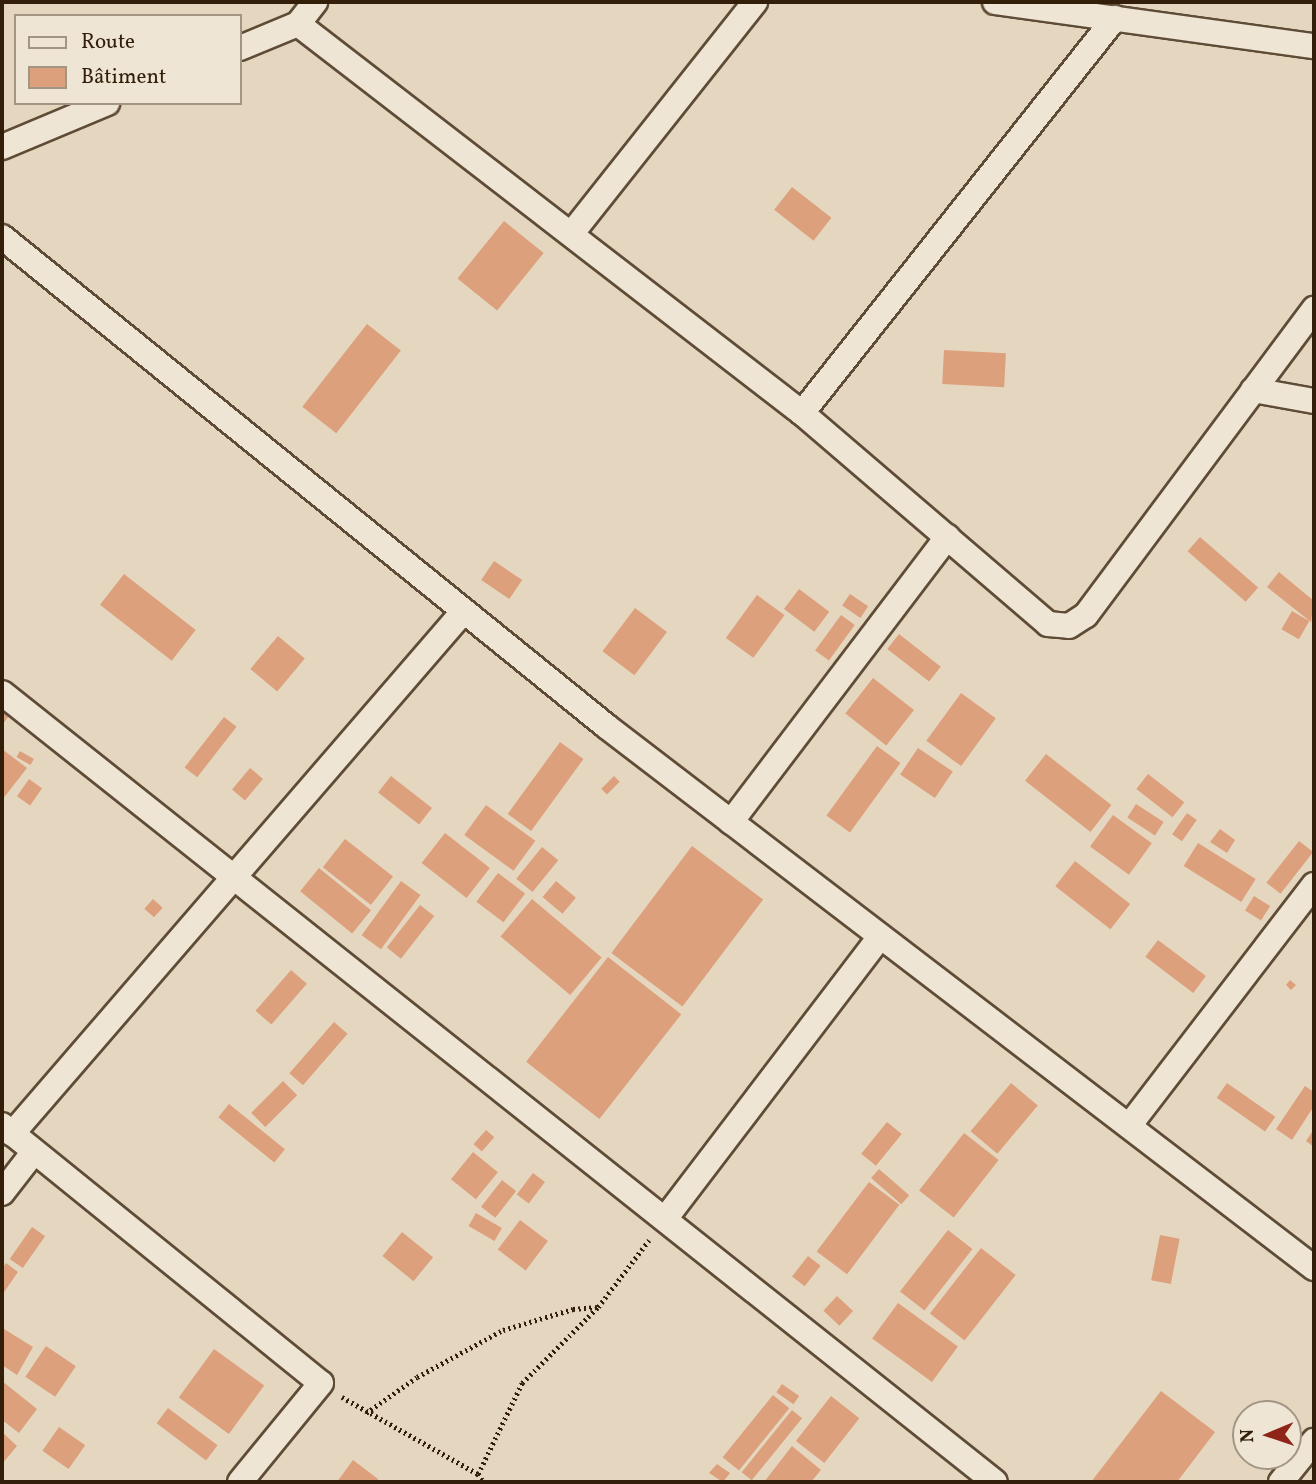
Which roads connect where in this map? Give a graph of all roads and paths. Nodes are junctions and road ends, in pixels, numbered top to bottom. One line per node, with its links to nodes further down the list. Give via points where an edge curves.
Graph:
1 (315, 2): 5 (street)
2 (755, 2): 10 (street)
3 (995, 2): 4 (street)
4 (1115, 18): 6 (street); 15 (street)
5 (298, 24): 7 (street); 10 (street)
6 (1314, 46)
7 (242, 47)
8 (102, 105): 9 (street)
9 (2, 147)
10 (572, 233): 15 (street)
11 (2, 237): 17 (street)
12 (1314, 309): 13 (street)
13 (1253, 390): 14 (street); 16 (street, via 1086,615 1069,626 1048,624)
14 (1314, 401)
15 (802, 413): 16 (street)
16 (947, 537): 19 (street)
17 (463, 613): 19 (street); 20 (street)
18 (2, 693): 20 (street)
19 (731, 822): 22 (street)
20 (230, 876): 24 (street); 27 (street)
21 (1314, 885): 23 (street)
22 (878, 939): 23 (street); 27 (street)
23 (1129, 1126): 28 (street)
24 (7, 1129): 25 (street)
25 (33, 1153): 26 (street); 30 (street)
26 (2, 1193)
27 (665, 1219): 29 (path); 36 (street)
28 (1314, 1268)
29 (598, 1307): 31 (path, via 573,1309 503,1330 428,1370); 33 (path, via 522,1383)
30 (321, 1383): 31 (path); 34 (street)
31 (366, 1413): 33 (path)
32 (1314, 1441): 37 (street)
33 (478, 1474): 35 (path)
34 (240, 1482)
35 (484, 1482)
36 (995, 1482)
37 (1281, 1482)

